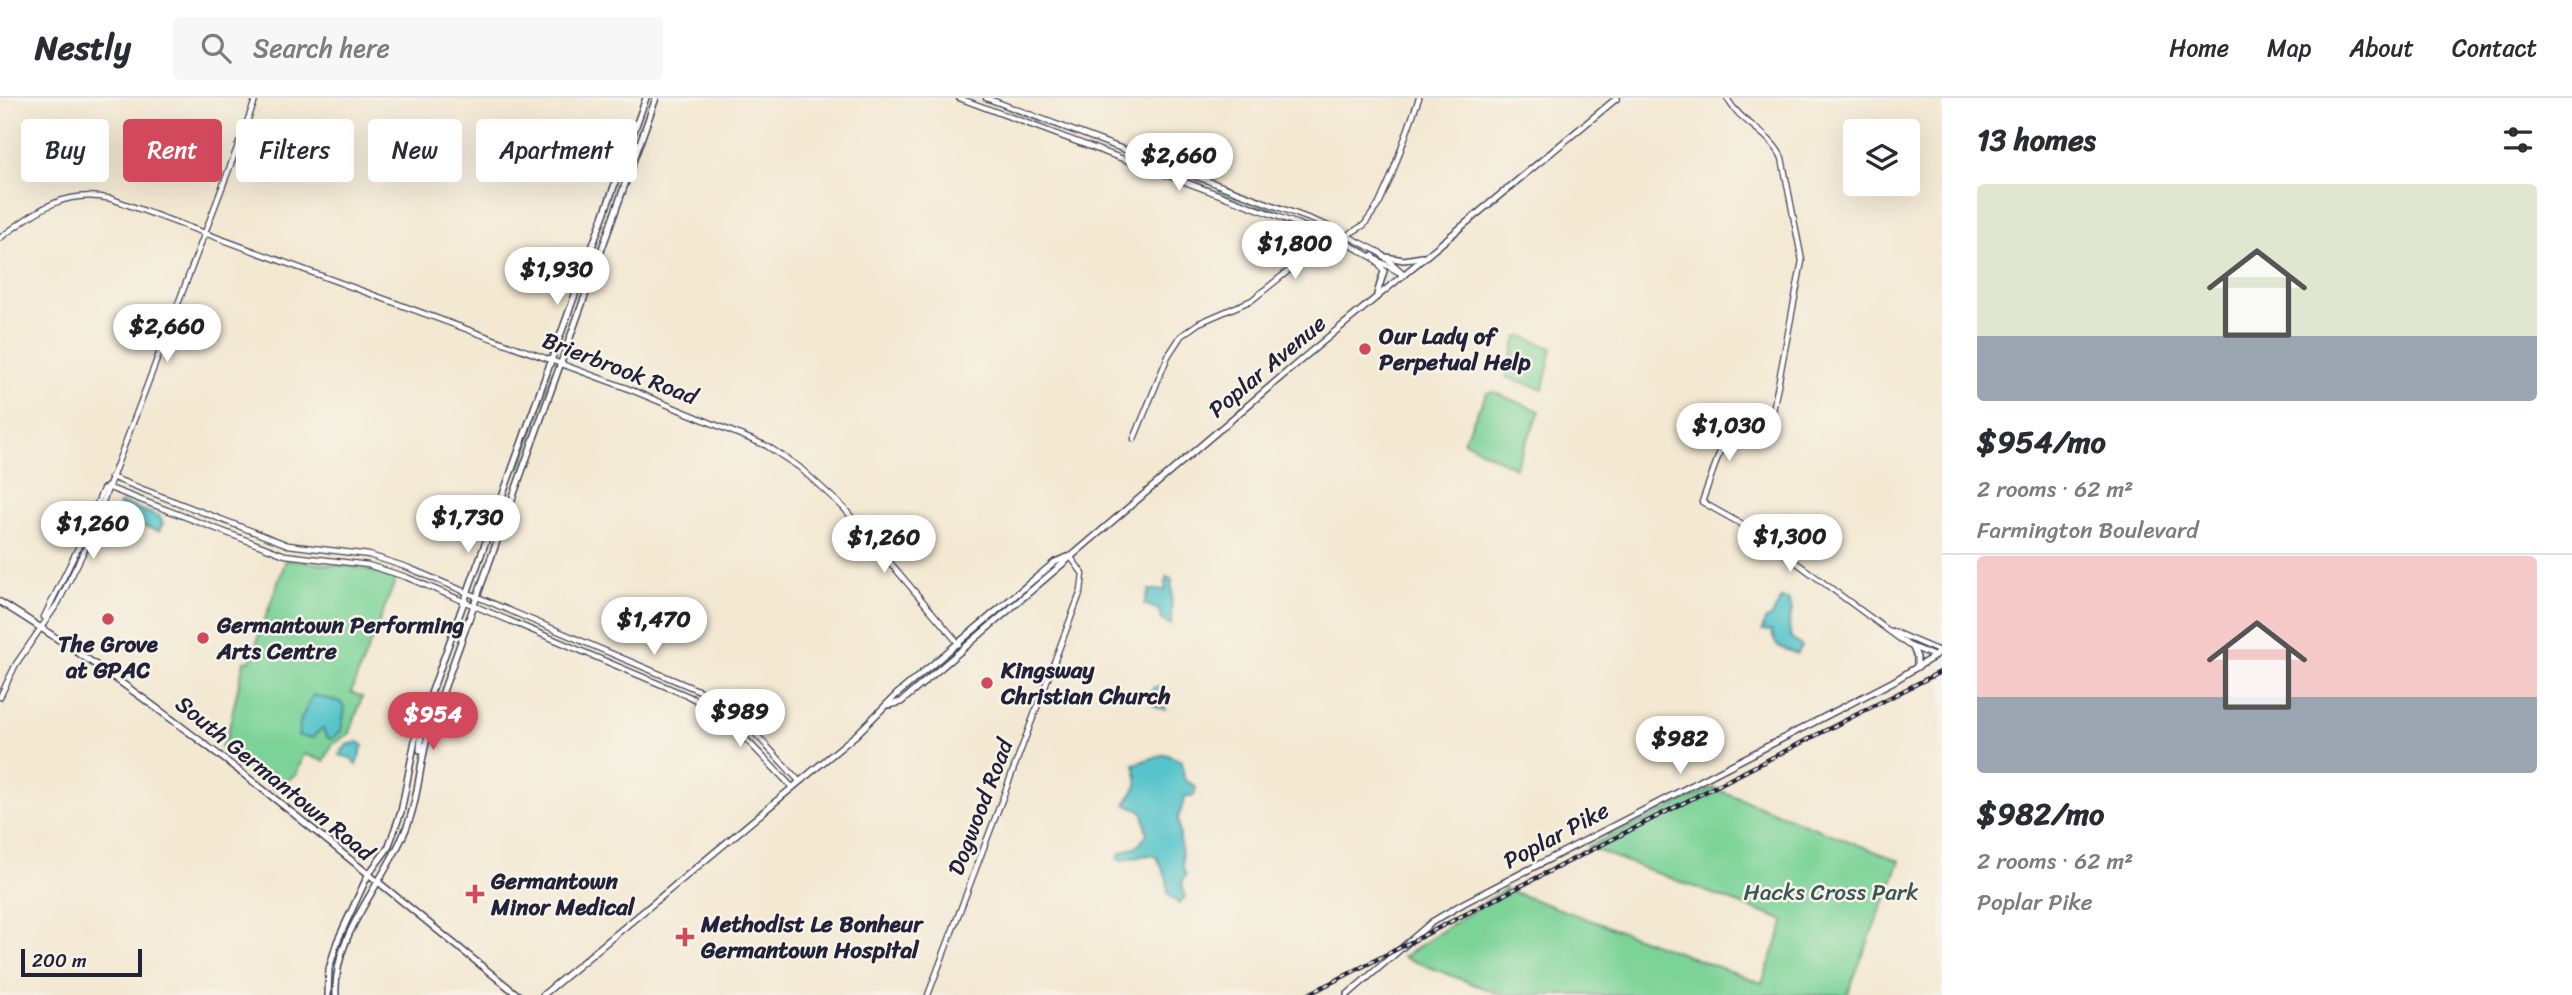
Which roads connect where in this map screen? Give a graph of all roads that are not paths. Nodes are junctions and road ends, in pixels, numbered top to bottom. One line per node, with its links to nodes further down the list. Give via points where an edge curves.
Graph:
1 (256, 98): 9 (street)
2 (646, 98): 12 (main road)
3 (656, 98): 14 (main road)
4 (959, 98): 13 (street)
5 (986, 98): 10 (street)
6 (1419, 98): 10 (street, via 1379,204)
7 (1617, 98): 16 (main road, Poplar Avenue)
8 (1727, 98): 32 (street, via 1776,145 1782,158 1802,261 1776,406 1763,425 1733,415 1702,502 1752,530)
9 (204, 233): 11 (street, Brierbrook Road, via 90,194 48,206); 20 (street, Brierbrook Road); 23 (street)
10 (1351, 235): 13 (street); 17 (street)
11 (0, 238)
12 (596, 239): 14 (street); 20 (main road)
13 (1342, 240): 15 (street); 22 (street, via 1292,268 1252,300 1181,336 1168,356)
14 (604, 242): 21 (main road)
15 (1373, 256): 18 (street); 19 (main road, via 1384,271)
16 (1425, 256): 17 (main road); 18 (main road, Poplar Avenue)
17 (1386, 257): 18 (street)
18 (1404, 275): 19 (main road, Poplar Avenue)
19 (1376, 297): 25 (main road, Poplar Avenue)
20 (552, 361): 21 (street, Brierbrook Road); 26 (main road)
21 (561, 364): 27 (main road); 33 (street, Brierbrook Road, via 738,432 786,458 843,507)
22 (1134, 439)
23 (111, 477): 24 (street); 26 (street, via 257,535 288,545 369,555)
24 (107, 486): 29 (street, via 285,555 368,565); 31 (street, via 85,549)
25 (1070, 556): 33 (main road, Poplar Avenue, via 1055,562); 35 (main road, Poplar Avenue); 54 (street, Dogwood Road, via 1083,574 1081,591)
26 (468, 593): 27 (street); 29 (main road)
27 (478, 597): 30 (main road); 46 (street, via 700,691 743,720)
28 (0, 602): 31 (main road, South Germantown Road)
29 (464, 602): 30 (street); 39 (main road)
30 (474, 606): 40 (main road); 47 (street, via 720,712)
31 (42, 624): 42 (street); 48 (main road, South Germantown Road, via 184,727)
32 (1889, 629): 34 (street); 36 (street)
33 (958, 643): 35 (street, Brierbrook Road); 43 (main road, Poplar Avenue)
34 (1913, 648): 36 (street); 38 (main road)
35 (963, 650): 43 (main road, Poplar Avenue, via 901,702)
36 (1939, 651): 37 (main road); 38 (main road, Poplar Pike)
37 (1942, 659)
38 (1917, 666): 55 (main road, Poplar Pike, via 1464,903 1432,922)
39 (437, 676): 40 (main road); 44 (main road)
40 (447, 680): 41 (main road)
41 (442, 694): 44 (main road, via 430,715); 45 (main road)
42 (0, 697)
43 (889, 705): 46 (main road, Poplar Avenue)
44 (423, 716): 45 (main road)
45 (421, 737): 48 (main road, via 397,824); 49 (main road, via 418,795 405,831)
46 (799, 781): 47 (main road, Poplar Avenue)
47 (792, 786): 53 (main road, Poplar Avenue)
48 (368, 875): 49 (main road, South Germantown Road); 50 (main road, via 332,954)
49 (376, 882): 51 (main road, via 339,962); 52 (main road, South Germantown Road)
50 (328, 995)
51 (336, 995)
52 (517, 995)
53 (542, 995)
54 (928, 995)
55 (1347, 995)

